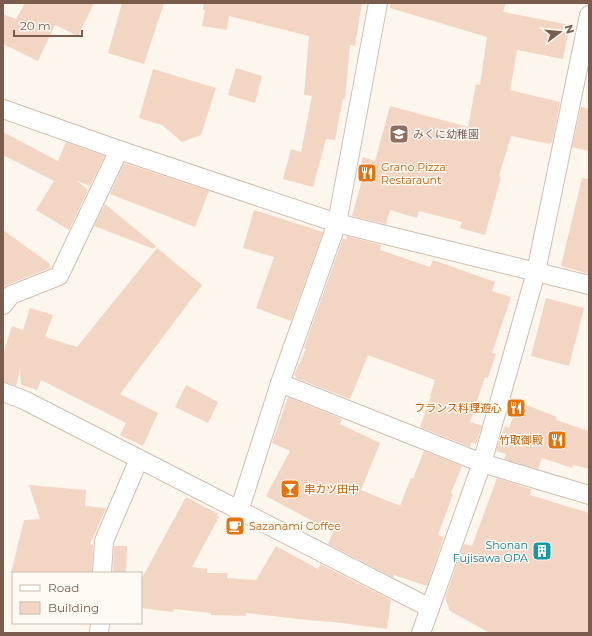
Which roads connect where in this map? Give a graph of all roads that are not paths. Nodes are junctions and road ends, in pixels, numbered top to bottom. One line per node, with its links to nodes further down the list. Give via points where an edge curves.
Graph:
1 (378, 3): 6 (street)
2 (589, 15): 3 (street)
3 (582, 83): 7 (street)
4 (3, 109): 5 (street)
5 (119, 150): 6 (street); 9 (street, via 59,276 11,295)
6 (337, 223): 7 (street); 10 (street)
7 (536, 272): 8 (street); 13 (street)
8 (589, 285)
9 (3, 305)
10 (280, 383): 13 (street); 15 (street)
11 (3, 392): 12 (street, via 24,400)
12 (139, 459): 15 (street); 16 (street, via 104,542)
13 (482, 463): 14 (street); 17 (street)
14 (589, 495)
15 (239, 511): 17 (street)
16 (102, 572)
17 (430, 608): 18 (street)
18 (421, 633)

